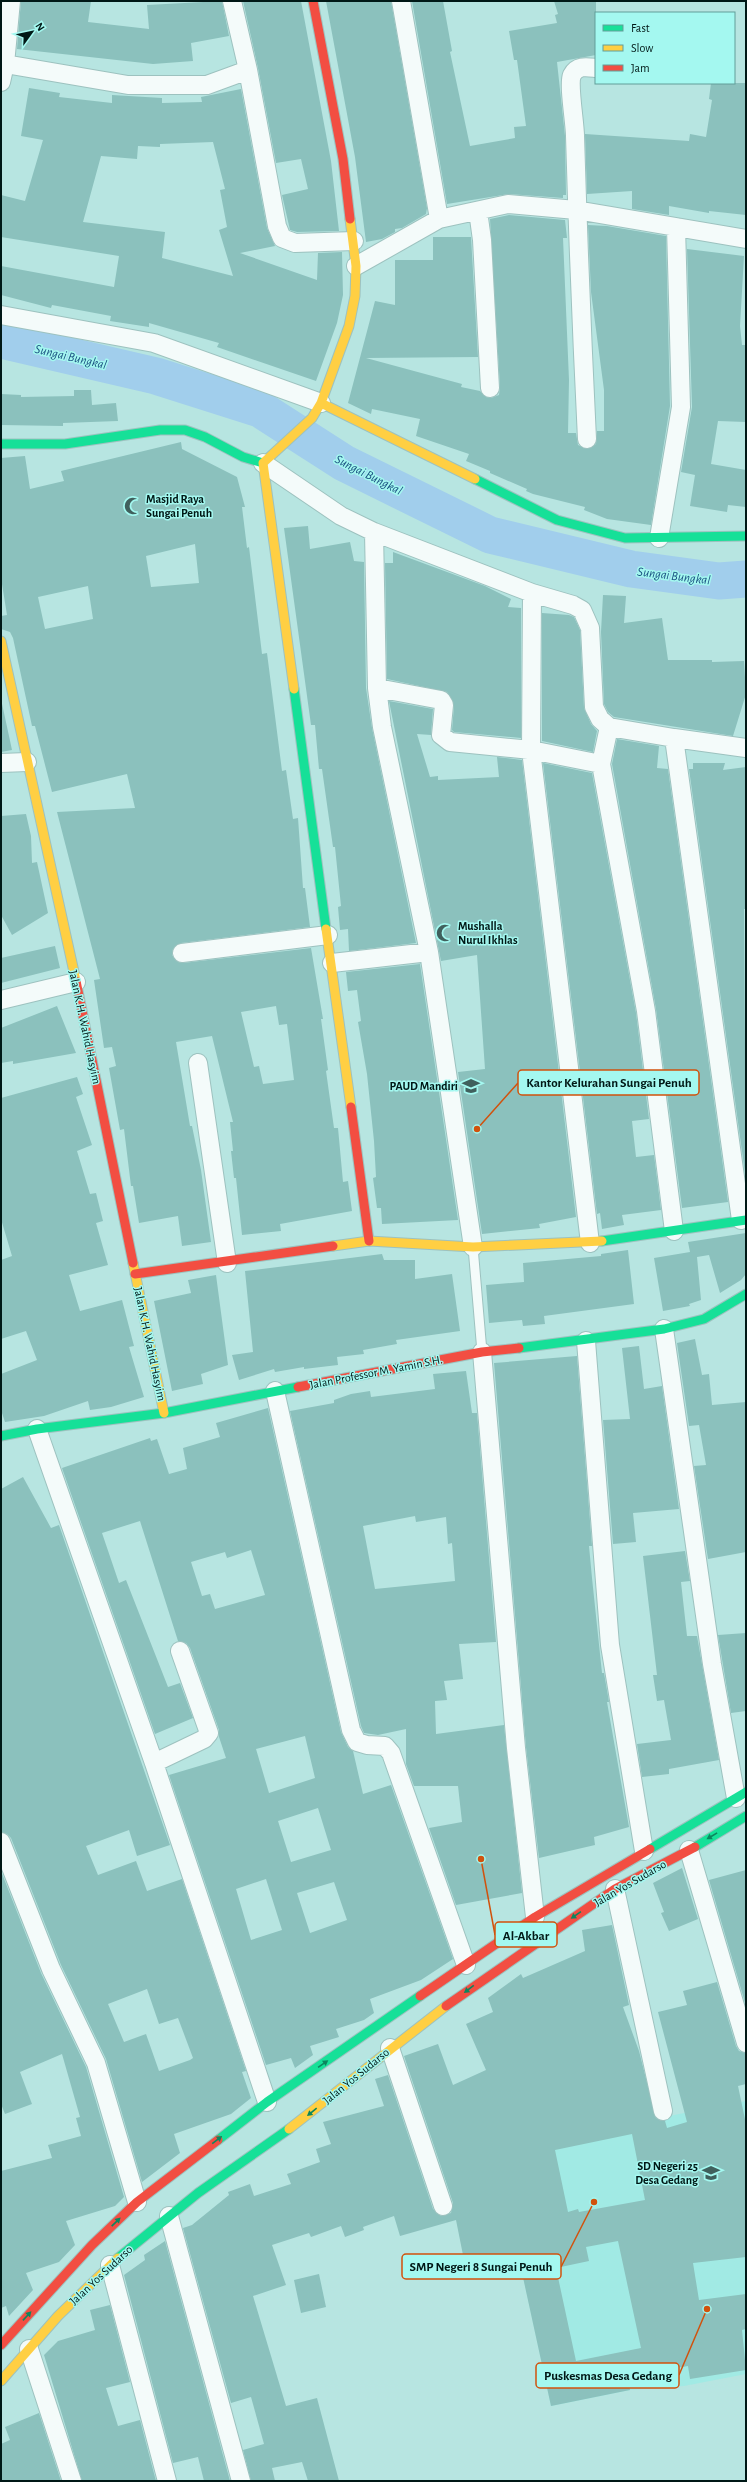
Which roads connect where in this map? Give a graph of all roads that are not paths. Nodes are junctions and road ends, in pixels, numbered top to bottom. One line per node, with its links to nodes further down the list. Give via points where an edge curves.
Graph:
1 (11, 1): 5 (street)
2 (232, 1): 7 (street)
3 (313, 1): 14 (main road, via 343,159)
4 (401, 1): 11 (street)
5 (3, 64): 7 (street, via 128,85 207,85); 8 (street)
6 (595, 68): 10 (street, via 577,69 571,78)
7 (248, 70): 14 (street, via 277,226 282,238 295,243)
8 (1, 82)
9 (478, 210): 10 (street, via 508,204); 11 (street); 17 (street)
10 (576, 210): 12 (street); 19 (street)
11 (439, 219): 15 (street)
12 (676, 227): 13 (street); 24 (street, via 682,407)
13 (746, 239)
14 (354, 241): 15 (main road)
15 (356, 266): 18 (main road, via 355,296 349,326)
16 (1, 315): 18 (street, via 154,343)
17 (490, 388)
18 (321, 403): 21 (main road, via 312,418); 24 (main road, via 557,520 625,538)
19 (586, 439)
20 (1, 444): 21 (main road, via 65,444 160,430 185,430 205,437 243,457)
21 (263, 463): 22 (street, via 341,516); 35 (main road)
22 (374, 532): 25 (street); 27 (street)
23 (746, 536): 24 (main road)
24 (659, 538)
25 (532, 593): 28 (street, via 573,605 582,610 587,618 590,628 594,707 600,719); 31 (street)
26 (1, 641): 32 (main road, Jalan K.H. Wahid Hasyim)
27 (377, 688): 31 (street, via 441,700 444,704 441,735 450,742); 36 (street, via 382,727)
28 (609, 727): 29 (street); 34 (street)
29 (674, 738): 30 (street); 42 (street)
30 (746, 748)
31 (531, 750): 34 (street); 45 (street)
32 (27, 762): 33 (street); 39 (main road, Jalan K.H. Wahid Hasyim)
33 (1, 763)
34 (601, 764): 43 (street, via 646,1011)
35 (328, 935): 37 (street); 38 (main road)
36 (428, 952): 38 (street); 46 (street)
37 (182, 954)
38 (332, 963): 44 (main road)
39 (76, 982): 40 (street); 48 (main road, Jalan K.H. Wahid Hasyim)
40 (1, 1000)
41 (198, 1063): 47 (street)
42 (743, 1220): 43 (main road)
43 (674, 1231): 45 (main road)
44 (368, 1241): 46 (main road); 47 (main road)
45 (590, 1243): 46 (main road)
46 (473, 1247): 52 (lane)
47 (227, 1263): 48 (main road)
48 (135, 1274): 54 (main road, Jalan K.H. Wahid Hasyim)
49 (746, 1294): 50 (main road, Jalan Professor M. Yamin S.H., via 704,1319)
50 (664, 1329): 51 (main road, Jalan Professor M. Yamin S.H.); 59 (street, via 712,1664)
51 (586, 1341): 52 (main road, Jalan Professor M. Yamin S.H.); 63 (street, via 610,1646)
52 (482, 1352): 53 (main road, Jalan Professor M. Yamin S.H.); 65 (street, via 516,1748)
53 (276, 1392): 54 (main road, Jalan Professor M. Yamin S.H.); 67 (street, via 351,1730 357,1742 385,1746 391,1753)
54 (164, 1413): 55 (main road, Jalan Professor M. Yamin S.H.)
55 (37, 1429): 56 (main road, Jalan Professor M. Yamin S.H.); 58 (street)
56 (1, 1436)
57 (180, 1652): 58 (street, via 209,1733 204,1739)
58 (154, 1763): 70 (street)
59 (741, 1795): 63 (main road, Jalan Yos Sudarso)
60 (746, 1816): 62 (main road, Jalan Yos Sudarso, one-way to 62)
61 (1, 1842): 72 (street, via 50,1969 96,2064)
62 (689, 1850): 64 (main road, Jalan Yos Sudarso); 68 (street)
63 (644, 1851): 65 (main road, Jalan Yos Sudarso)
64 (615, 1889): 66 (main road, Jalan Yos Sudarso, one-way to 66); 71 (street)
65 (535, 1917): 66 (main road, Jalan Yos Sudarso)
66 (520, 1941): 67 (main road, Jalan Yos Sudarso); 69 (main road, Jalan Yos Sudarso, one-way to 69, via 476,1983)
67 (466, 1965): 70 (main road, Jalan Yos Sudarso, one-way to 67)
68 (746, 2043)
69 (390, 2048): 73 (street); 74 (main road, Jalan Yos Sudarso, one-way to 74, via 297,2124)
70 (267, 2102): 72 (main road, Jalan Yos Sudarso, one-way to 70)
71 (663, 2111)
72 (137, 2202): 76 (main road, Jalan Yos Sudarso, one-way to 72, via 92,2246)
73 (443, 2206)
74 (169, 2216): 75 (main road, Jalan Yos Sudarso); 81 (street)
75 (110, 2265): 77 (main road, Jalan Yos Sudarso); 80 (street)
76 (1, 2345)
77 (28, 2349): 78 (main road, Jalan Yos Sudarso); 79 (street)
78 (1, 2380)
79 (72, 2481)
80 (167, 2481)
81 (241, 2481)

